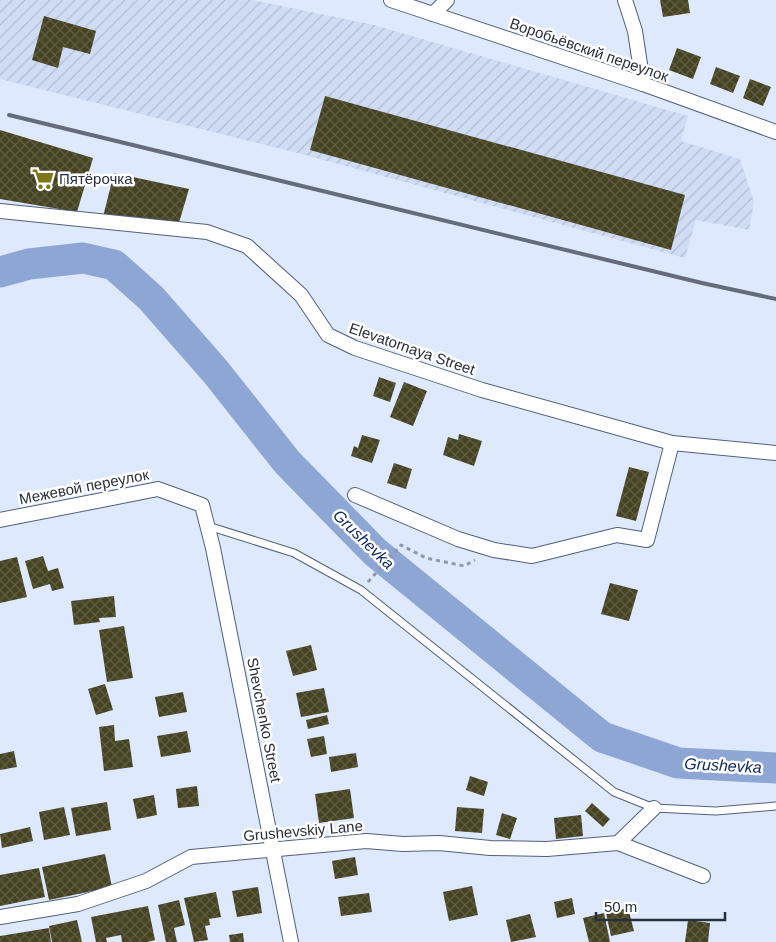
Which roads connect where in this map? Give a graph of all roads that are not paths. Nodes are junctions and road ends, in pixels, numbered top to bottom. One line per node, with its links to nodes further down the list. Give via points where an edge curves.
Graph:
1 (391, 0): 4 (street, Воробьёвский переулок)
2 (447, 0): 4 (street)
3 (625, 0): 5 (street, via 635,31)
4 (433, 14): 5 (street, Воробьёвский переулок)
5 (643, 84): 6 (street, Воробьёвский переулок)
6 (776, 132)
7 (0, 211): 8 (street, Elevatornaya Street, via 206,232 247,246 301,295 328,335 355,348 482,390)
8 (672, 443): 9 (street, Elevatornaya Street); 10 (street, via 647,540 617,536 532,556 494,550 458,539)
9 (776, 453)
10 (354, 495)
11 (202, 505): 12 (street, Межевой переулок, via 158,489); 13 (street, Shevchenko Street)
12 (0, 520)
13 (207, 526): 15 (lane, via 294,553 361,590 614,792); 17 (street, Shevchenko Street)
14 (776, 806): 15 (lane, via 716,811)
15 (654, 808): 16 (street)
16 (618, 843): 17 (street, Grushevskiy Lane, via 547,849 366,842); 18 (street, Grushevskiy Lane)
17 (273, 850): 19 (street, Grushevskiy Lane, via 191,857 146,881 78,904); 20 (street, Shevchenko Street)
18 (703, 876)
19 (0, 917)
20 (291, 942)

